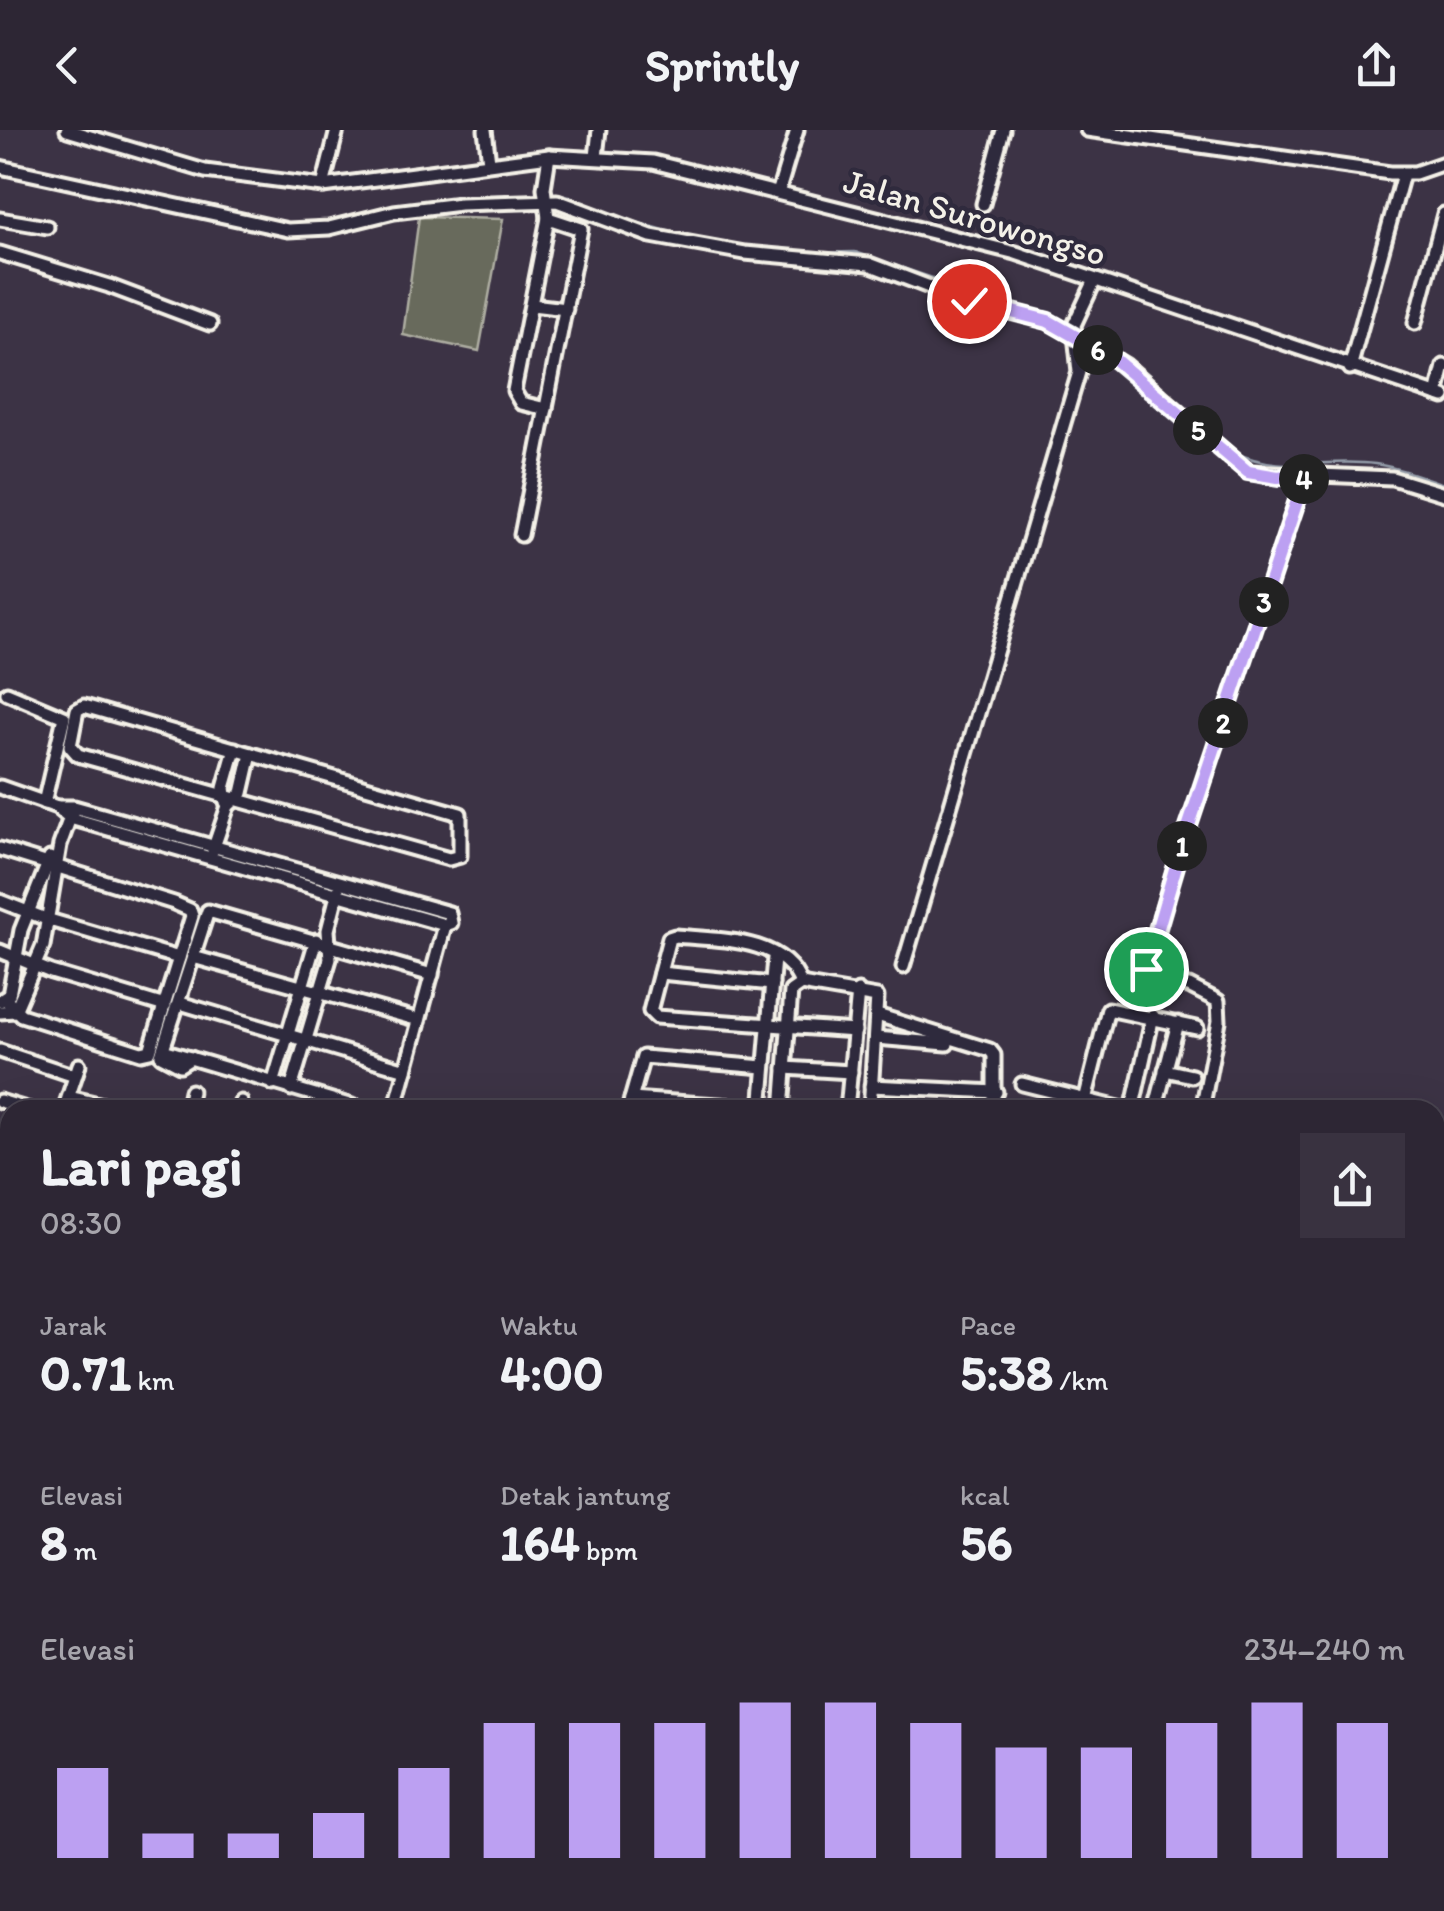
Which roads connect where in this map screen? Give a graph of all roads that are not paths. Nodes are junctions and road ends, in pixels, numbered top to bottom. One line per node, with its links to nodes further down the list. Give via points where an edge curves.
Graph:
1 (67, 130): 14 (street, Jalan Surowongso, via 205,171)
2 (336, 130): 14 (street)
3 (485, 130): 10 (street)
4 (599, 130): 9 (street)
5 (796, 130): 15 (street)
6 (1004, 130): 17 (street)
7 (1086, 130): 13 (street)
8 (549, 156): 9 (street, Jalan Surowongso); 10 (street, Jalan Surowongso); 16 (street)
9 (596, 156): 15 (street, Jalan Surowongso)
10 (489, 162): 14 (street, Jalan Surowongso)
11 (1444, 163): 13 (street)
12 (0, 167): 16 (street, via 288,230)
13 (1403, 174): 30 (street)
14 (322, 186)
15 (779, 190): 23 (street, Jalan Surowongso, via 956,235)
16 (545, 196): 20 (street); 28 (street, via 651,236 869,264)
17 (983, 204)
18 (1444, 214): 26 (street)
19 (0, 218): 21 (street)
20 (548, 218): 24 (street); 25 (street, via 581,229)
21 (47, 227)
22 (0, 253): 27 (street)
23 (1095, 280): 28 (street); 30 (street, Jalan Surowongso)
24 (532, 306): 25 (street); 32 (street, via 514,395 526,406)
25 (566, 309): 32 (street)
26 (1416, 323)
27 (210, 324)
28 (1074, 332): 33 (street, via 1125,365 1243,469); 59 (street, via 1079,372)
29 (1444, 366): 31 (street)
30 (1350, 368): 31 (street, Jalan Surowongso)
31 (1440, 396)
32 (546, 409): 35 (street)
33 (1305, 477): 34 (street, via 1392,478); 110 (street, via 1146,969 1152,982 1189,986 1218,1001)
34 (1444, 494)
35 (520, 535)
36 (7, 693): 41 (street, via 64,716)
37 (235, 749): 38 (street); 40 (street); 40 (street, via 84,706 77,710 70,751)
38 (251, 754): 40 (street); 40 (street, via 460,814 460,856 449,859)
39 (0, 787): 41 (street)
40 (230, 801): 43 (street)
41 (51, 805): 42 (street)
42 (72, 812): 43 (street); 45 (street); 46 (street)
43 (215, 844): 45 (street); 47 (street)
44 (0, 850): 46 (street)
45 (210, 858): 47 (street)
46 (52, 865): 49 (street); 50 (street); 56 (street, via 190,910)
47 (339, 889): 51 (street); 61 (street, via 446,912 452,918)
48 (0, 901): 49 (street)
49 (30, 912): 50 (street); 55 (street)
50 (46, 919): 56 (street); 58 (street)
51 (328, 930): 52 (street); 53 (street)
52 (314, 942): 53 (street); 56 (street, via 208,911); 64 (street)
53 (332, 947): 61 (street); 66 (street)
54 (0, 951): 55 (street)
55 (14, 956): 58 (street); 67 (street)
56 (186, 958): 64 (street); 68 (street); 69 (street)
57 (774, 958): 60 (street, via 756,944 674,936); 62 (street); 63 (street, via 792,966)
58 (35, 965): 69 (street); 70 (street)
59 (903, 967)
60 (660, 973): 62 (street); 76 (street, via 652,1016)
61 (432, 975): 74 (street)
62 (772, 984): 76 (street)
63 (801, 984): 65 (street); 77 (street, via 791,991)
64 (300, 988): 66 (street); 80 (street)
65 (858, 991): 72 (street, via 877,997); 79 (street)
66 (320, 994): 74 (street); 82 (street)
67 (3, 1000): 70 (street)
68 (180, 1003): 80 (street); 91 (street, via 162,1059 186,1065 190,1058)
69 (165, 1006): 70 (street, via 146,1052)
70 (15, 1011): 71 (street)
71 (0, 1012)
72 (877, 1016): 81 (street); 83 (street)
73 (1153, 1016): 75 (street); 107 (street, via 1114,1006 1105,1012); 108 (street)
74 (419, 1020): 87 (street)
75 (1178, 1023): 78 (street); 88 (street)
76 (768, 1026): 77 (street); 85 (street)
77 (788, 1026): 79 (street); 86 (street)
78 (1197, 1028)
79 (855, 1030): 89 (street)
80 (286, 1034): 82 (street); 91 (street)
81 (876, 1038): 83 (street); 93 (street)
82 (306, 1041): 87 (street); 94 (street)
83 (966, 1046): 96 (street, via 993,1053)
84 (0, 1051): 97 (street, via 77,1070)
85 (764, 1067): 101 (street, via 643,1057); 102 (street)
86 (785, 1068): 89 (street); 103 (street)
87 (406, 1070): 100 (street)
88 (1165, 1070): 90 (street); 109 (street)
89 (851, 1072): 104 (street)
90 (1192, 1076)
91 (273, 1084): 94 (street)
92 (1022, 1084): 107 (street)
93 (872, 1086): 96 (street); 105 (street)
94 (291, 1089): 99 (street)
95 (191, 1091): 98 (street)
96 (996, 1092): 106 (street)
97 (67, 1100)
98 (189, 1100)
99 (330, 1100)
100 (398, 1100)
101 (630, 1100)
102 (762, 1100)
103 (783, 1100)
104 (848, 1100)
105 (871, 1100)
106 (995, 1100)
107 (1085, 1100)
108 (1132, 1100)
109 (1157, 1100)
110 (1204, 1100)

